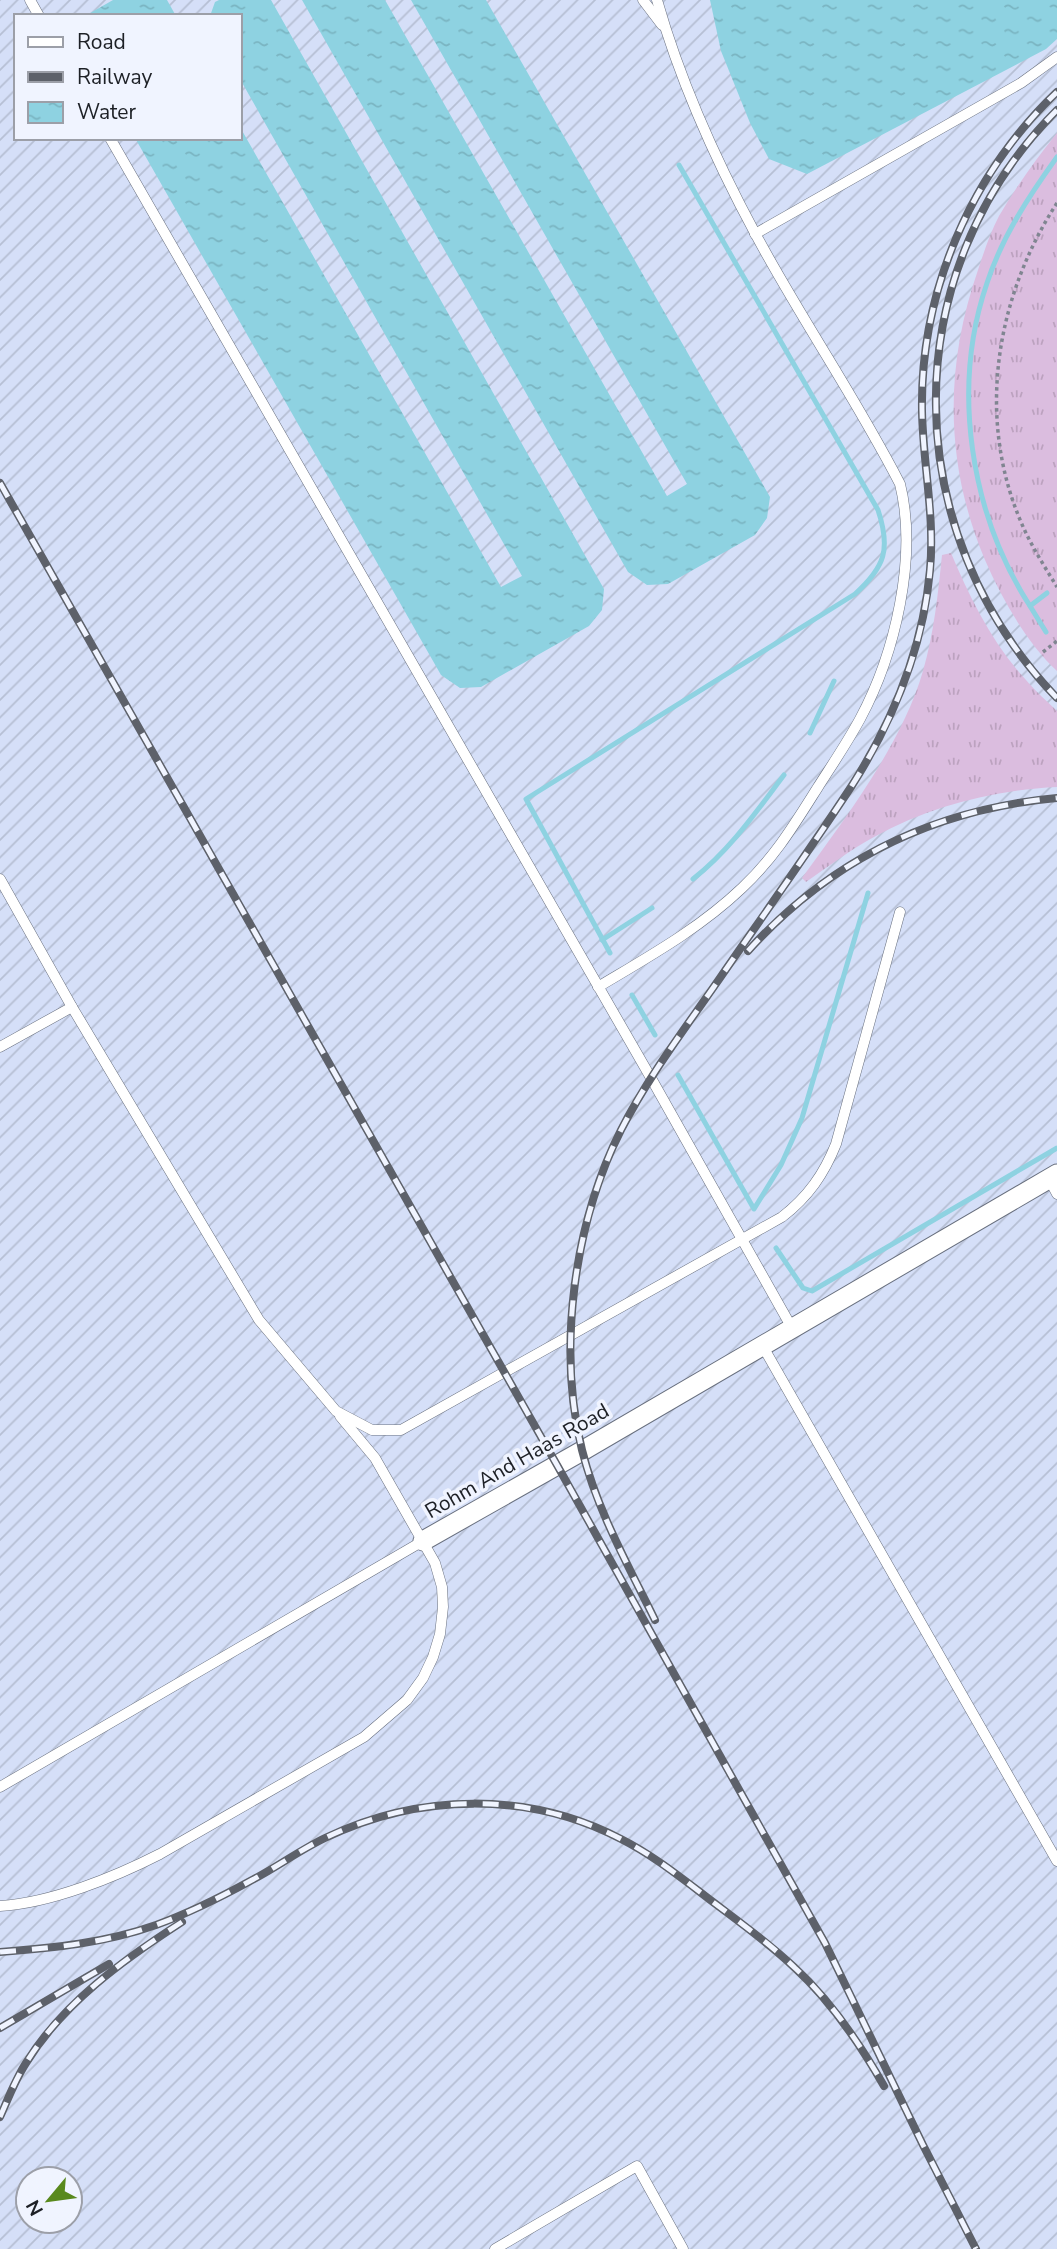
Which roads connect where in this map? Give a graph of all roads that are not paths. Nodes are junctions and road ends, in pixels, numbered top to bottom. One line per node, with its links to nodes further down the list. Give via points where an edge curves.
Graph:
1 (643, 0): 3 (lane)
2 (657, 0): 3 (lane)
3 (666, 30): 6 (lane, via 703,125)
4 (1057, 57): 6 (lane, via 1021,83)
5 (111, 140): 9 (lane)
6 (755, 234): 9 (lane, via 900,484 907,536 899,609 860,719 782,846 699,924)
7 (0, 879): 10 (lane)
8 (900, 912): 13 (lane, via 828,1164 798,1205)
9 (598, 987): 13 (lane)
10 (72, 1007): 11 (lane); 16 (lane, via 259,1320)
11 (0, 1047)
12 (1054, 1182): 14 (street, Rohm And Haas Road)
13 (743, 1239): 14 (lane); 16 (lane, via 401,1430 372,1430)
14 (792, 1328): 15 (street, Rohm And Haas Road)
15 (762, 1345): 17 (street, Rohm And Haas Road); 19 (lane)
16 (336, 1411): 17 (lane, via 375,1458)
17 (423, 1541): 18 (lane, Rohm And Haas Road); 20 (lane, via 442,1587 440,1634 423,1678 388,1718 352,1744 128,1870 51,1896)
18 (0, 1787)
19 (1057, 1861)
20 (0, 1906)
21 (495, 2249): 22 (lane, via 637,2166)
22 (683, 2249)

